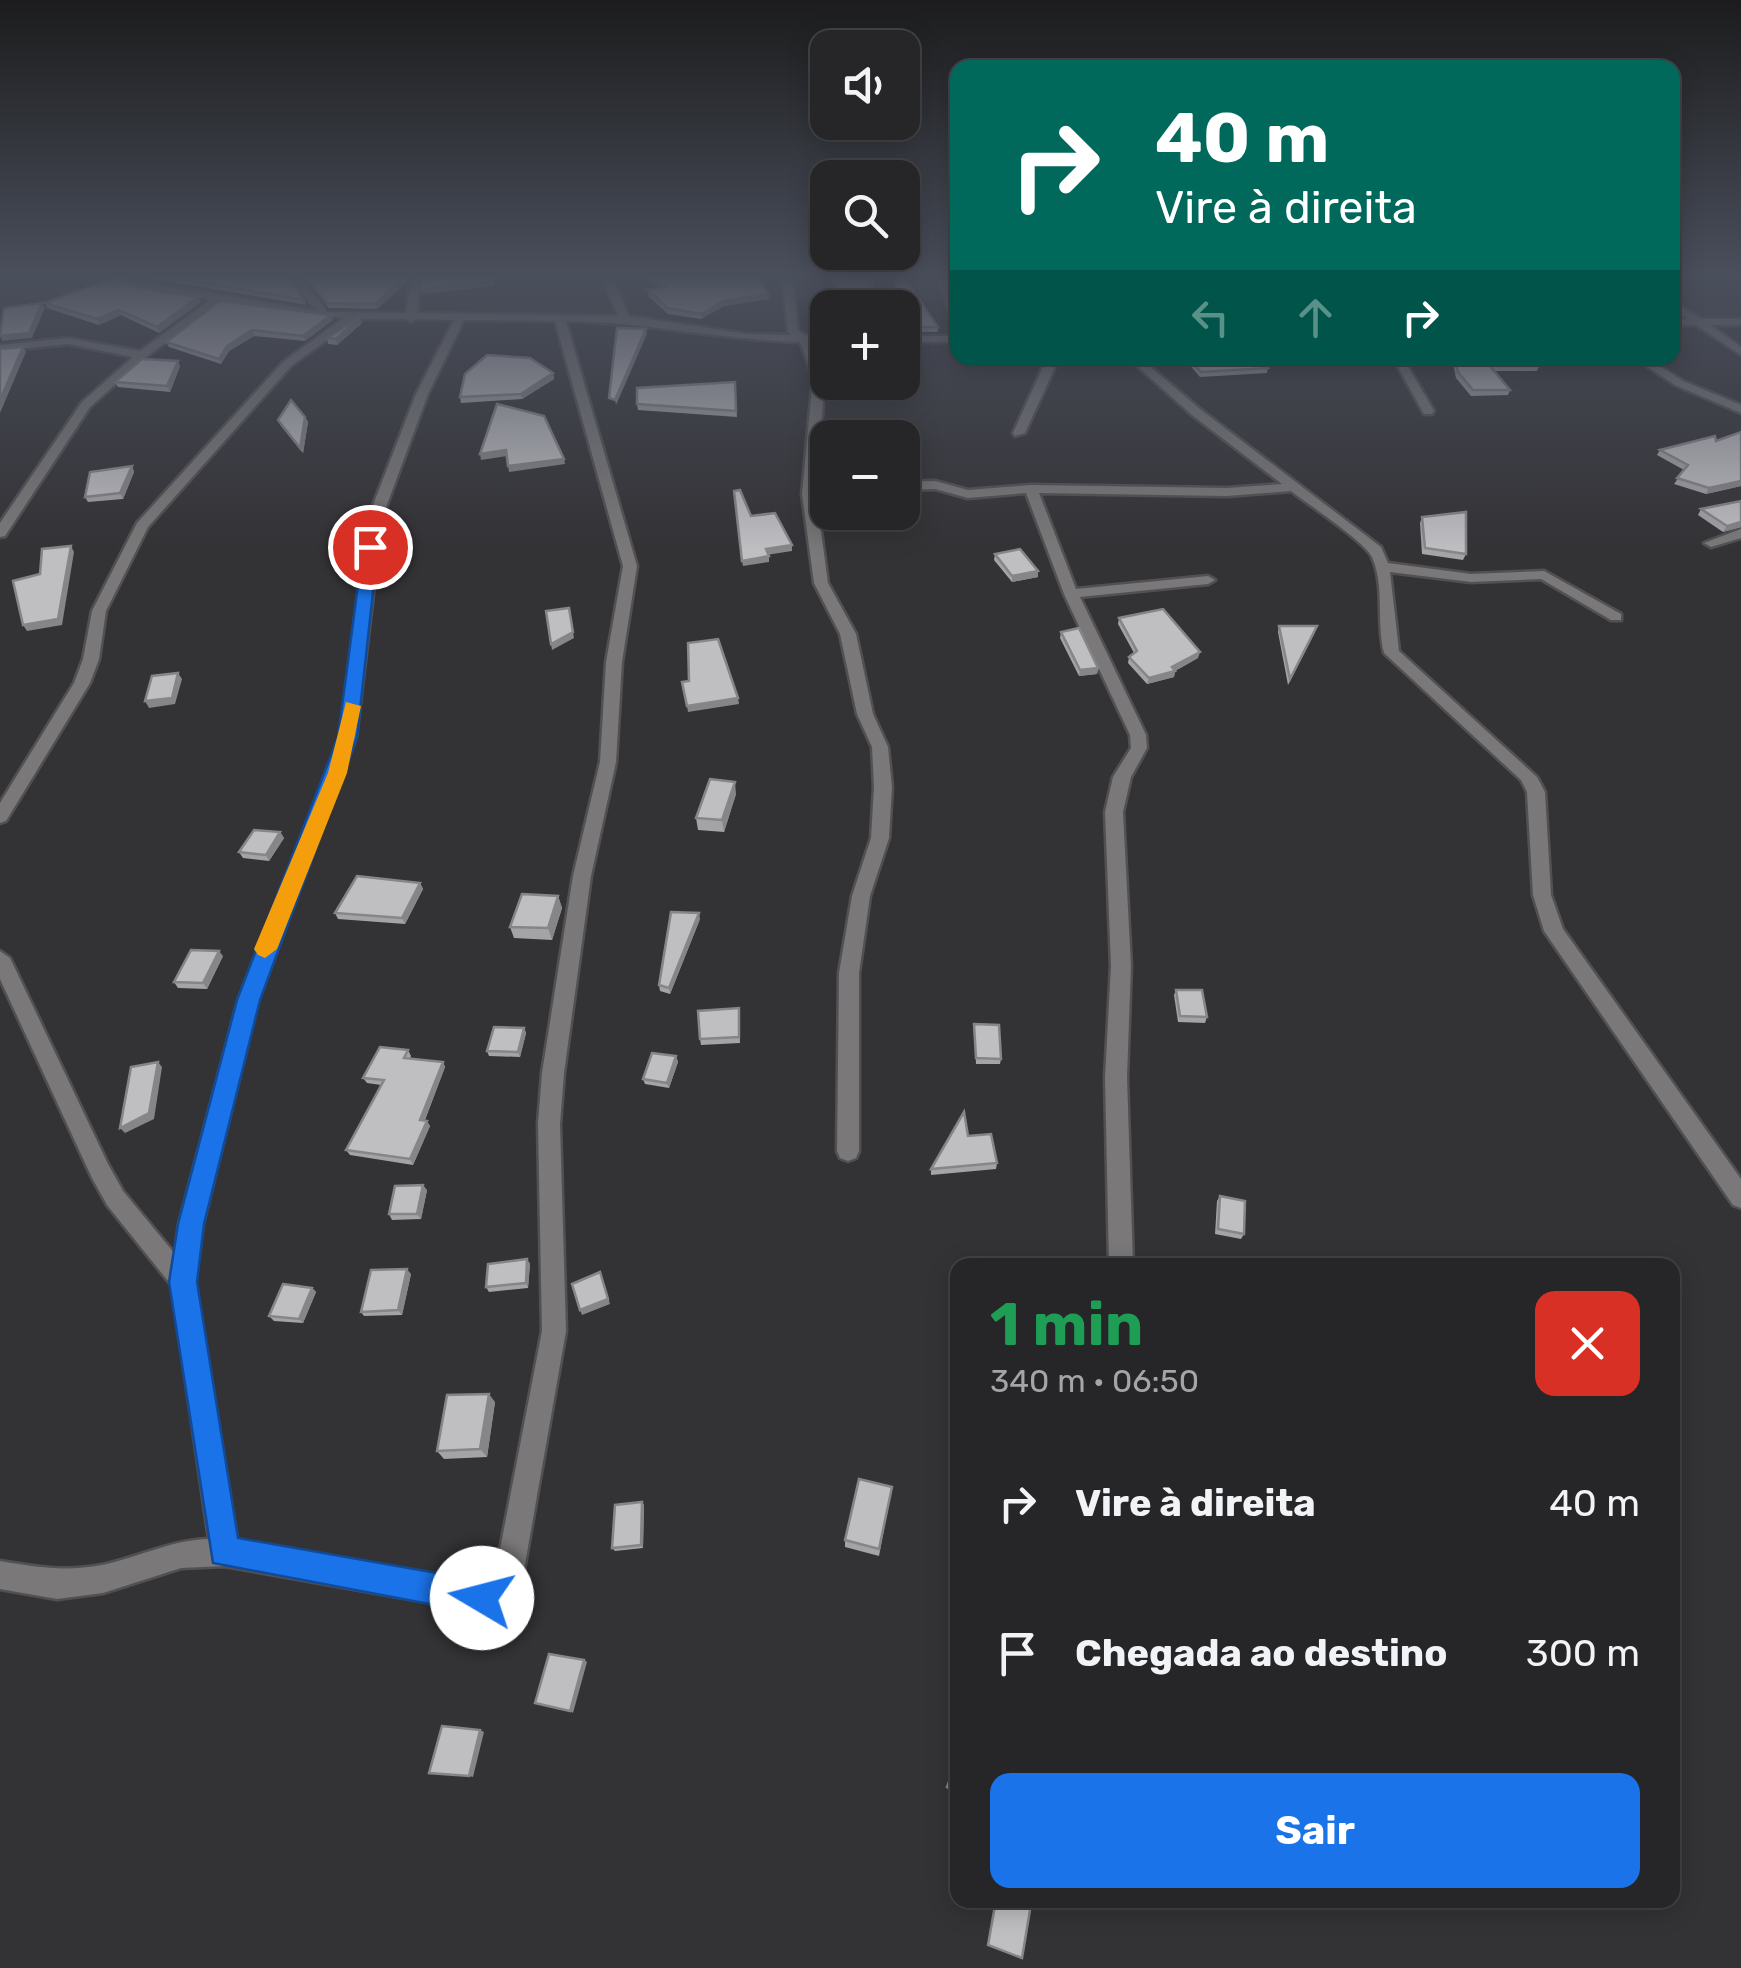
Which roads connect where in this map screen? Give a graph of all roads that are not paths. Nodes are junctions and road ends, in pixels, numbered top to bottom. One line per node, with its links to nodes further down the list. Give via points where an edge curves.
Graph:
1 (128, 368): 18 (street, via 86,405)
2 (284, 368): 25 (street, via 142,526 99,611 82,683)
3 (435, 368): 30 (street, via 375,518 348,737 248,1000 191,1224)
4 (574, 368): 31 (street, via 630,580 614,662 608,762 582,876 553,1073 554,1331 510,1570 498,1590 482,1598)
5 (816, 368): 12 (street)
6 (1048, 368): 13 (street)
7 (1146, 368): 15 (street)
8 (1403, 368): 11 (street)
9 (1655, 368): 10 (street)
10 (1741, 410)
11 (1428, 412)
12 (819, 420)
13 (1019, 432)
14 (920, 485): 16 (street, via 968,494)
15 (1295, 488): 16 (street); 21 (street, via 1365,540)
16 (1030, 489): 23 (street)
17 (819, 530): 27 (street, via 821,583 848,634 865,714 880,747 884,787 880,838 861,896 849,973)
18 (0, 533)
19 (1741, 533): 20 (street)
20 (1712, 542)
21 (1384, 567): 24 (street, via 1471,578 1544,575); 28 (street, via 1392,652 1528,777 1536,792 1542,894 1554,931)
22 (1208, 580): 23 (street)
23 (1072, 594): 29 (street, via 1139,748 1122,777 1114,812)
24 (1616, 617)
25 (0, 817)
26 (0, 958): 30 (street, via 100,1171)
27 (848, 1151)
28 (1741, 1198)
29 (1120, 1258)
30 (183, 1282): 31 (street)
31 (224, 1552): 32 (street, via 182,1554 103,1579 57,1585)
32 (0, 1575)

